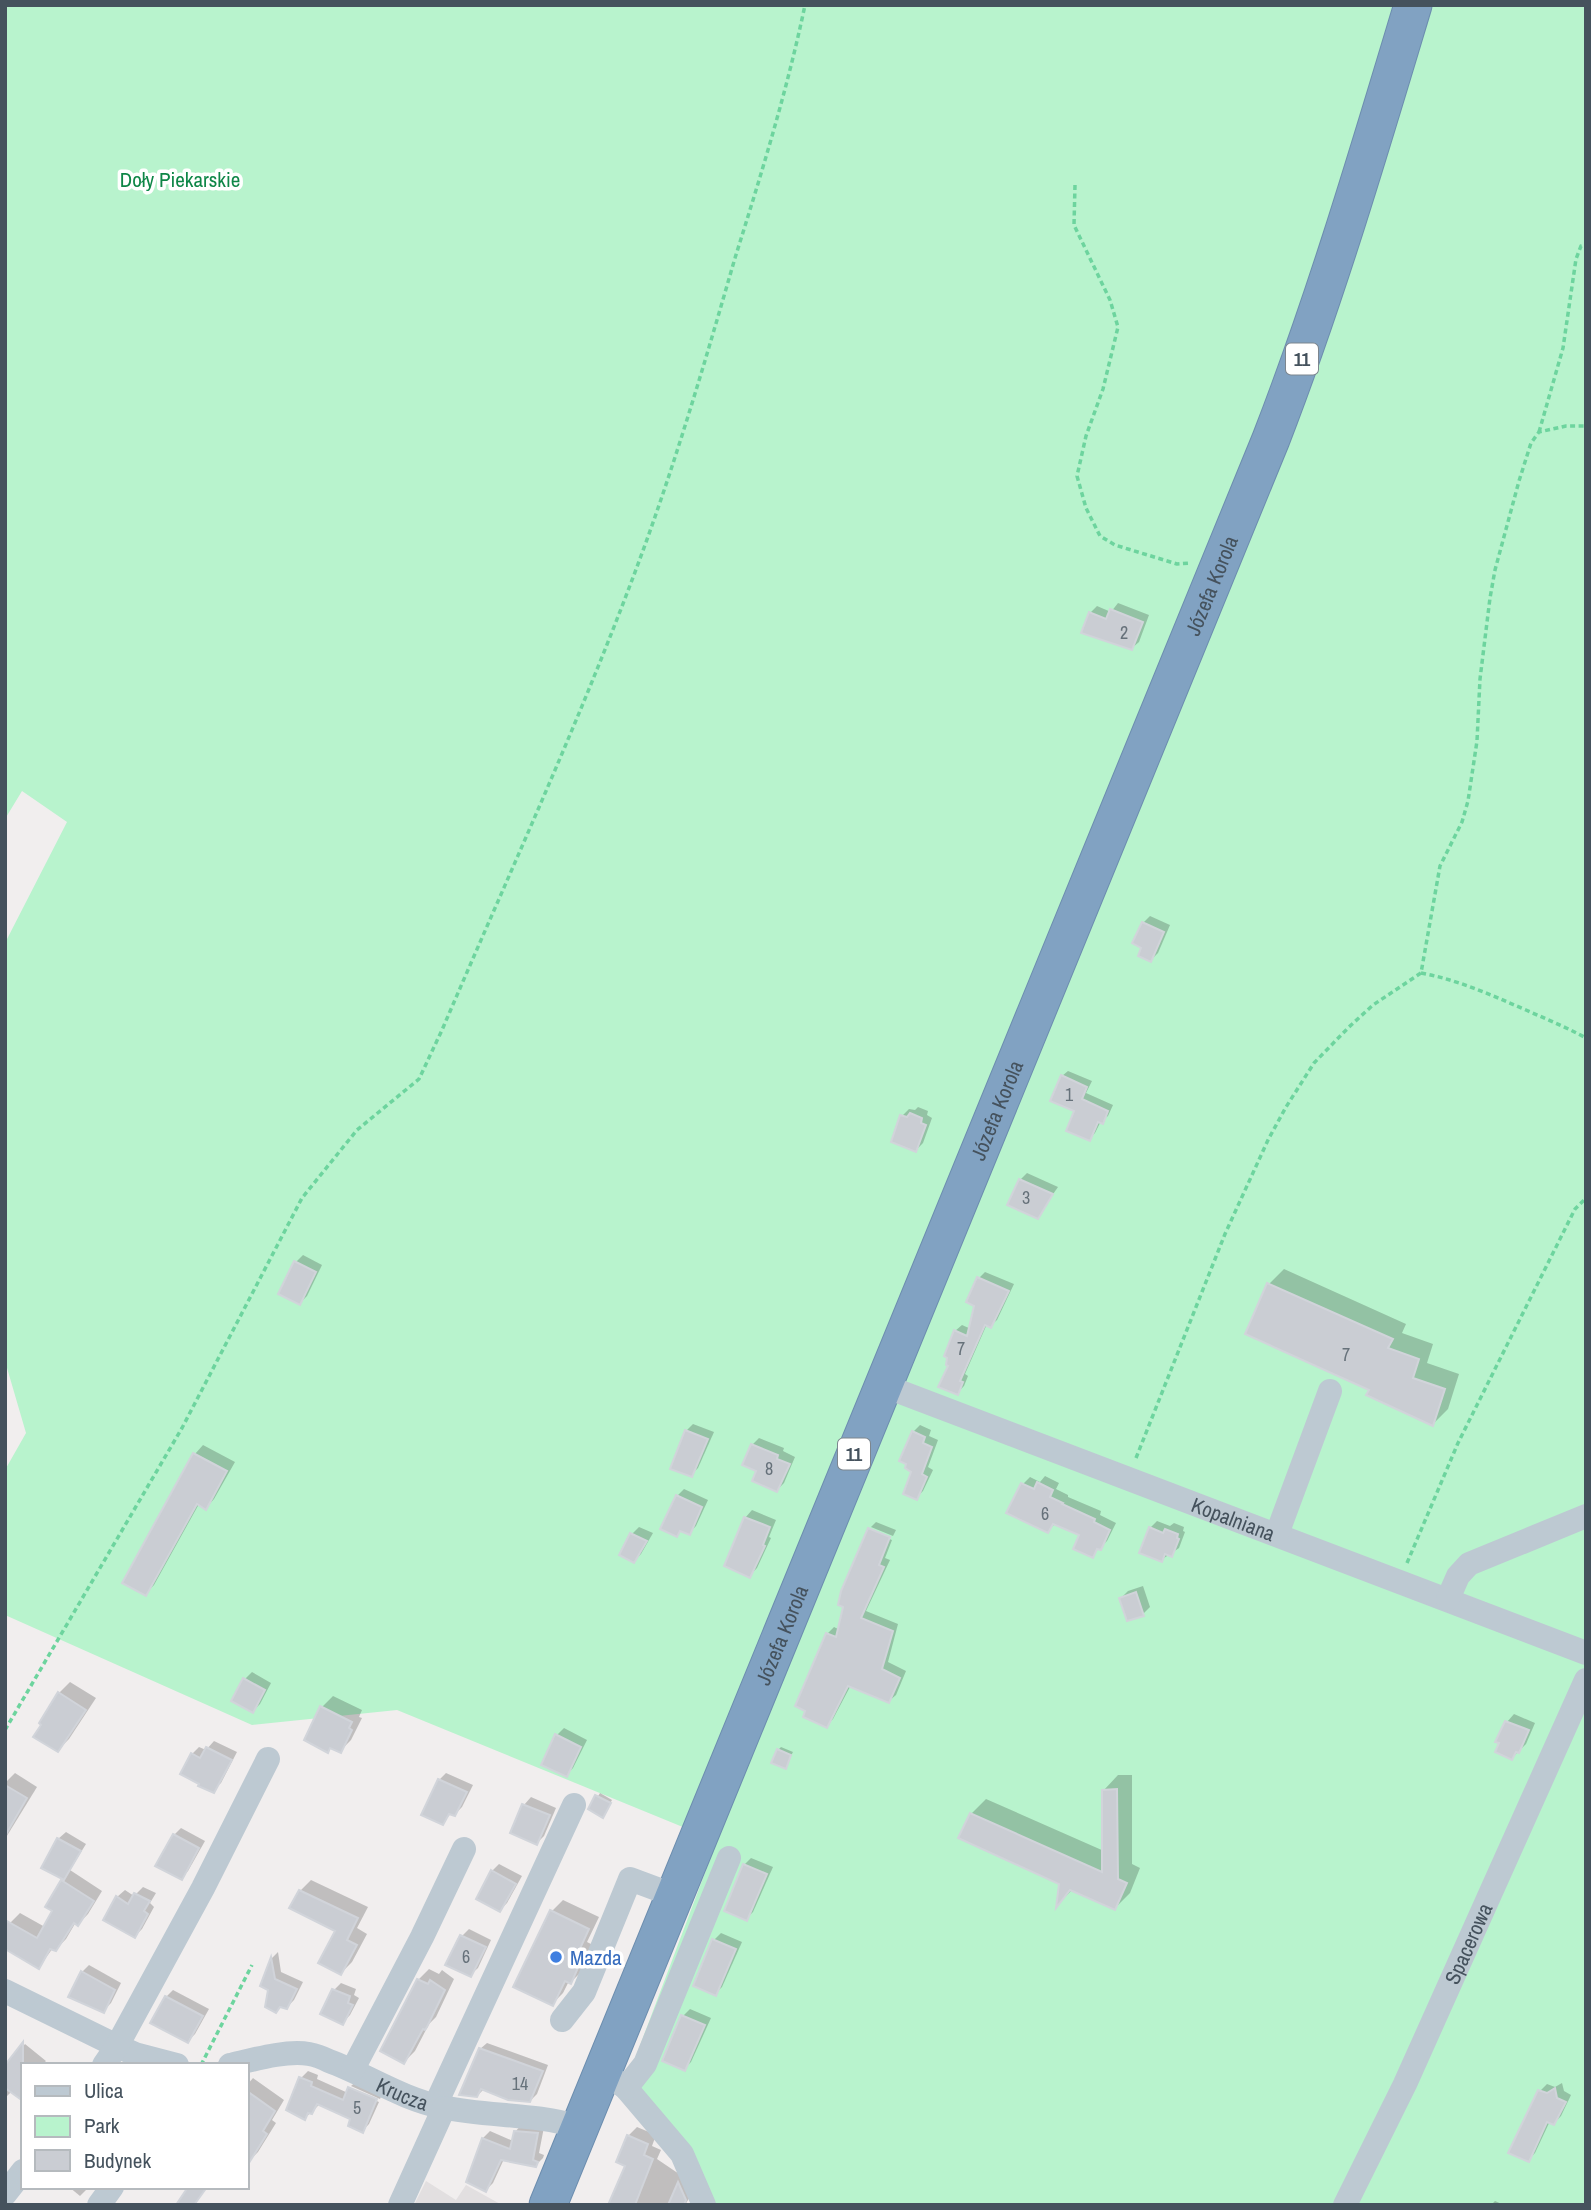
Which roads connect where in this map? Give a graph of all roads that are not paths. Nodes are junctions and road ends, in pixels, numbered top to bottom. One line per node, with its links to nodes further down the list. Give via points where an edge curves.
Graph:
1 (1413, 5): 2 (highway, Józefa Korola / 11, via 1306,347)
2 (882, 1385): 5 (street, Kopalniana); 13 (highway, Józefa Korola / 11)
3 (1330, 1391): 5 (street)
4 (1586, 1516): 6 (street, via 1469,1563)
5 (1277, 1534): 6 (street, Kopalniana)
6 (1448, 1599): 7 (street, Kopalniana)
7 (1586, 1653)
8 (1586, 1680): 30 (street, Spacerowa, via 1405,2084)
9 (268, 1759): 16 (street)
10 (574, 1805): 21 (street)
11 (464, 1849): 19 (street)
12 (729, 1858): 20 (street, via 645,2064)
13 (673, 1895): 15 (street, via 630,1879 584,1992); 20 (highway, Józefa Korola / 11)
14 (5, 1991): 16 (street)
15 (562, 2020)
16 (111, 2056): 17 (street)
17 (165, 2063)
18 (239, 2063): 19 (street, Krucza, via 308,2053)
19 (352, 2069): 21 (street, Krucza, via 408,2097)
20 (614, 2080): 22 (highway, Józefa Korola / 11); 29 (street, via 682,2154)
21 (440, 2107): 22 (street, Krucza, via 548,2119); 27 (street)
22 (579, 2127): 28 (highway, Józefa Korola / 11)
23 (21, 2174): 25 (street)
24 (111, 2189): 26 (street)
25 (5, 2194)
26 (99, 2205)
27 (400, 2205)
28 (548, 2205)
29 (704, 2205)
30 (1345, 2205)

